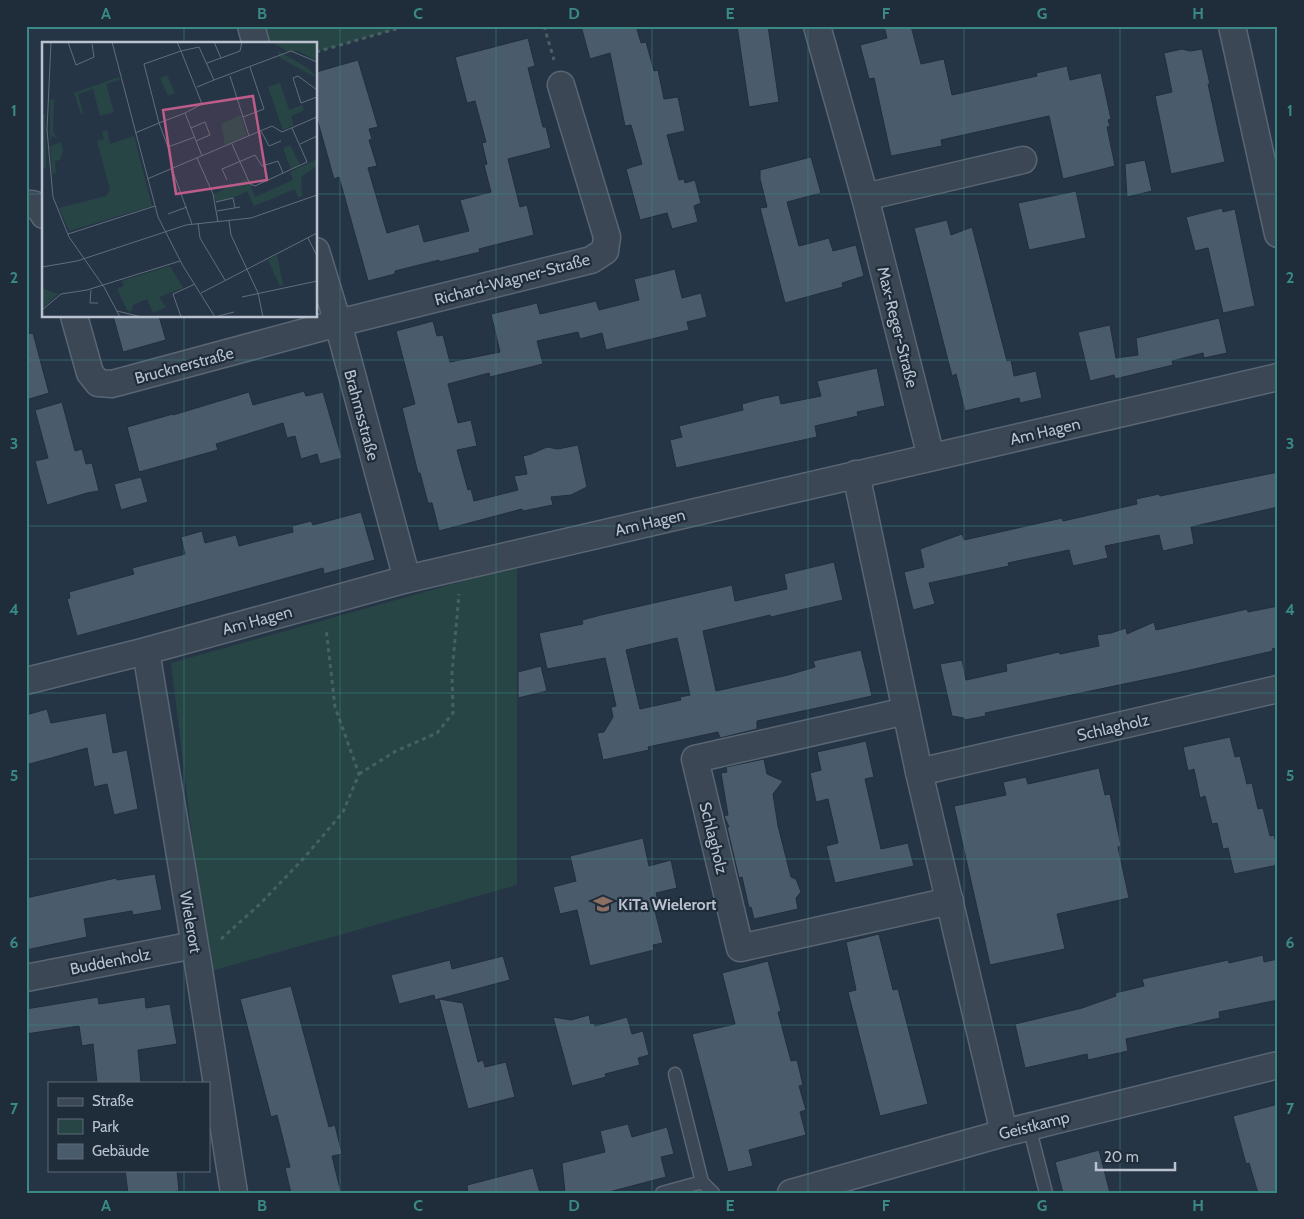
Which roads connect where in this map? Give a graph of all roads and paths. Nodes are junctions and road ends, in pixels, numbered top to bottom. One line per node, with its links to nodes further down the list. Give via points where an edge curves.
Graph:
1 (251, 26): 6 (street)
2 (406, 26): 7 (path)
3 (544, 26): 8 (path)
4 (817, 26): 10 (street, Max-Reger-Straße)
5 (1232, 26): 13 (street)
6 (255, 42)
7 (318, 51)
8 (561, 85): 16 (street, Richard-Wagner-Straße, via 607,237 605,251 591,260)
9 (1024, 160): 10 (street)
10 (865, 197): 18 (street, Max-Reger-Straße)
11 (26, 205): 12 (street, via 39,207)
12 (42, 212)
13 (1278, 234)
14 (318, 258): 16 (street, Brahmsstraße)
15 (75, 318): 16 (street, Brucknerstraße, via 90,373 98,383 112,384)
16 (338, 323): 21 (street, Brahmsstraße)
17 (1278, 377): 18 (street, Am Hagen)
18 (931, 457): 19 (street, Am Hagen)
19 (856, 474): 20 (street, Am Hagen); 26 (street)
20 (460, 566): 21 (street, Am Hagen); 28 (path, via 452,673 453,712 437,733 396,751)
21 (407, 579): 22 (street, Am Hagen)
22 (322, 602): 23 (street, Am Hagen); 28 (path, via 335,707)
23 (146, 651): 24 (street, Am Hagen); 30 (street, Wielerort)
24 (26, 682)
25 (1278, 690): 27 (street, Schlagholz)
26 (906, 711): 27 (street); 29 (street, Schlagholz, via 695,759 740,948)
27 (919, 772): 29 (street)
28 (359, 774): 30 (path, via 343,812 304,858 260,904)
29 (950, 901): 35 (street)
30 (196, 952): 31 (street, Buddenholz); 37 (street, Wielerort)
31 (26, 978)
32 (1278, 1065): 34 (street, Geistkamp)
33 (675, 1074): 36 (lane)
34 (1029, 1126): 35 (street, Geistkamp); 41 (lane)
35 (1004, 1133): 40 (street, Geistkamp)
36 (702, 1182): 38 (lane); 39 (lane)
37 (234, 1193)
38 (662, 1193)
39 (713, 1193)
40 (791, 1193)
41 (1046, 1193)

